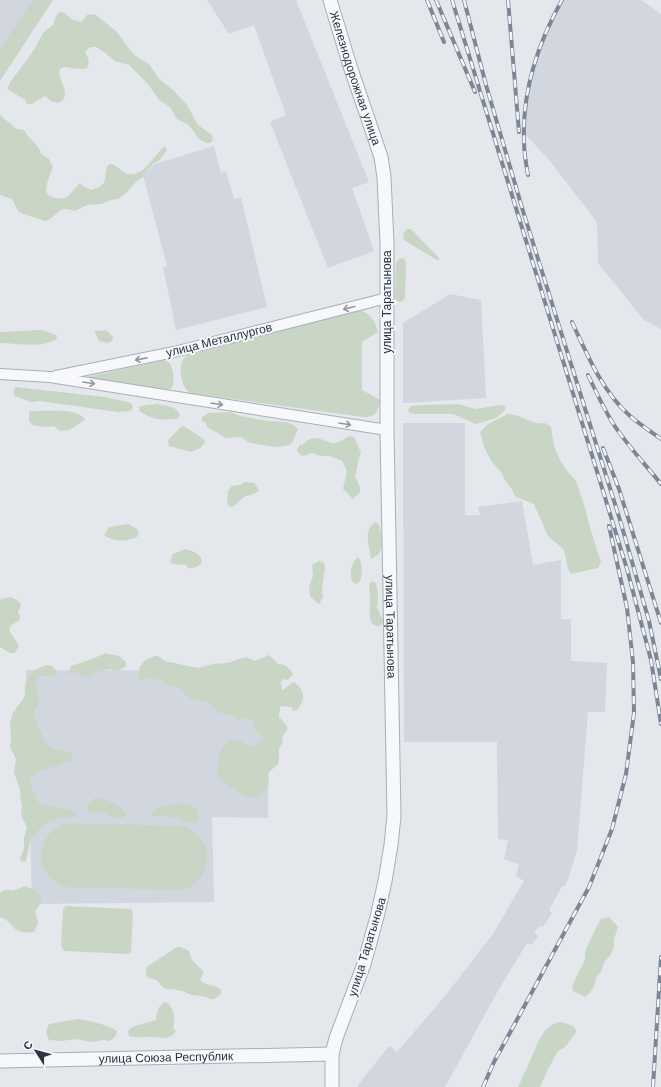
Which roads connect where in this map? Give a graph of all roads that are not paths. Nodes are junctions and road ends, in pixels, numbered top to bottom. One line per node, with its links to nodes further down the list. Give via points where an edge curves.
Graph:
1 (330, 0): 2 (street, Железнодорожная улица)
2 (381, 157): 3 (street, улица Таратынова, via 386,209)
3 (387, 298): 5 (street, улица Металлургов, one-way to 5, via 174,352); 6 (street, улица Таратынова)
4 (0, 374): 5 (street, улица Металлургов)
5 (50, 377): 6 (street, улица Металлургов, one-way to 6)
6 (387, 430): 7 (street, улица Таратынова, via 394,816 386,881 377,917 364,964)
7 (332, 1054): 8 (street, улица Союза Республик); 9 (street, улица Таратынова)
8 (0, 1061)
9 (332, 1087)

